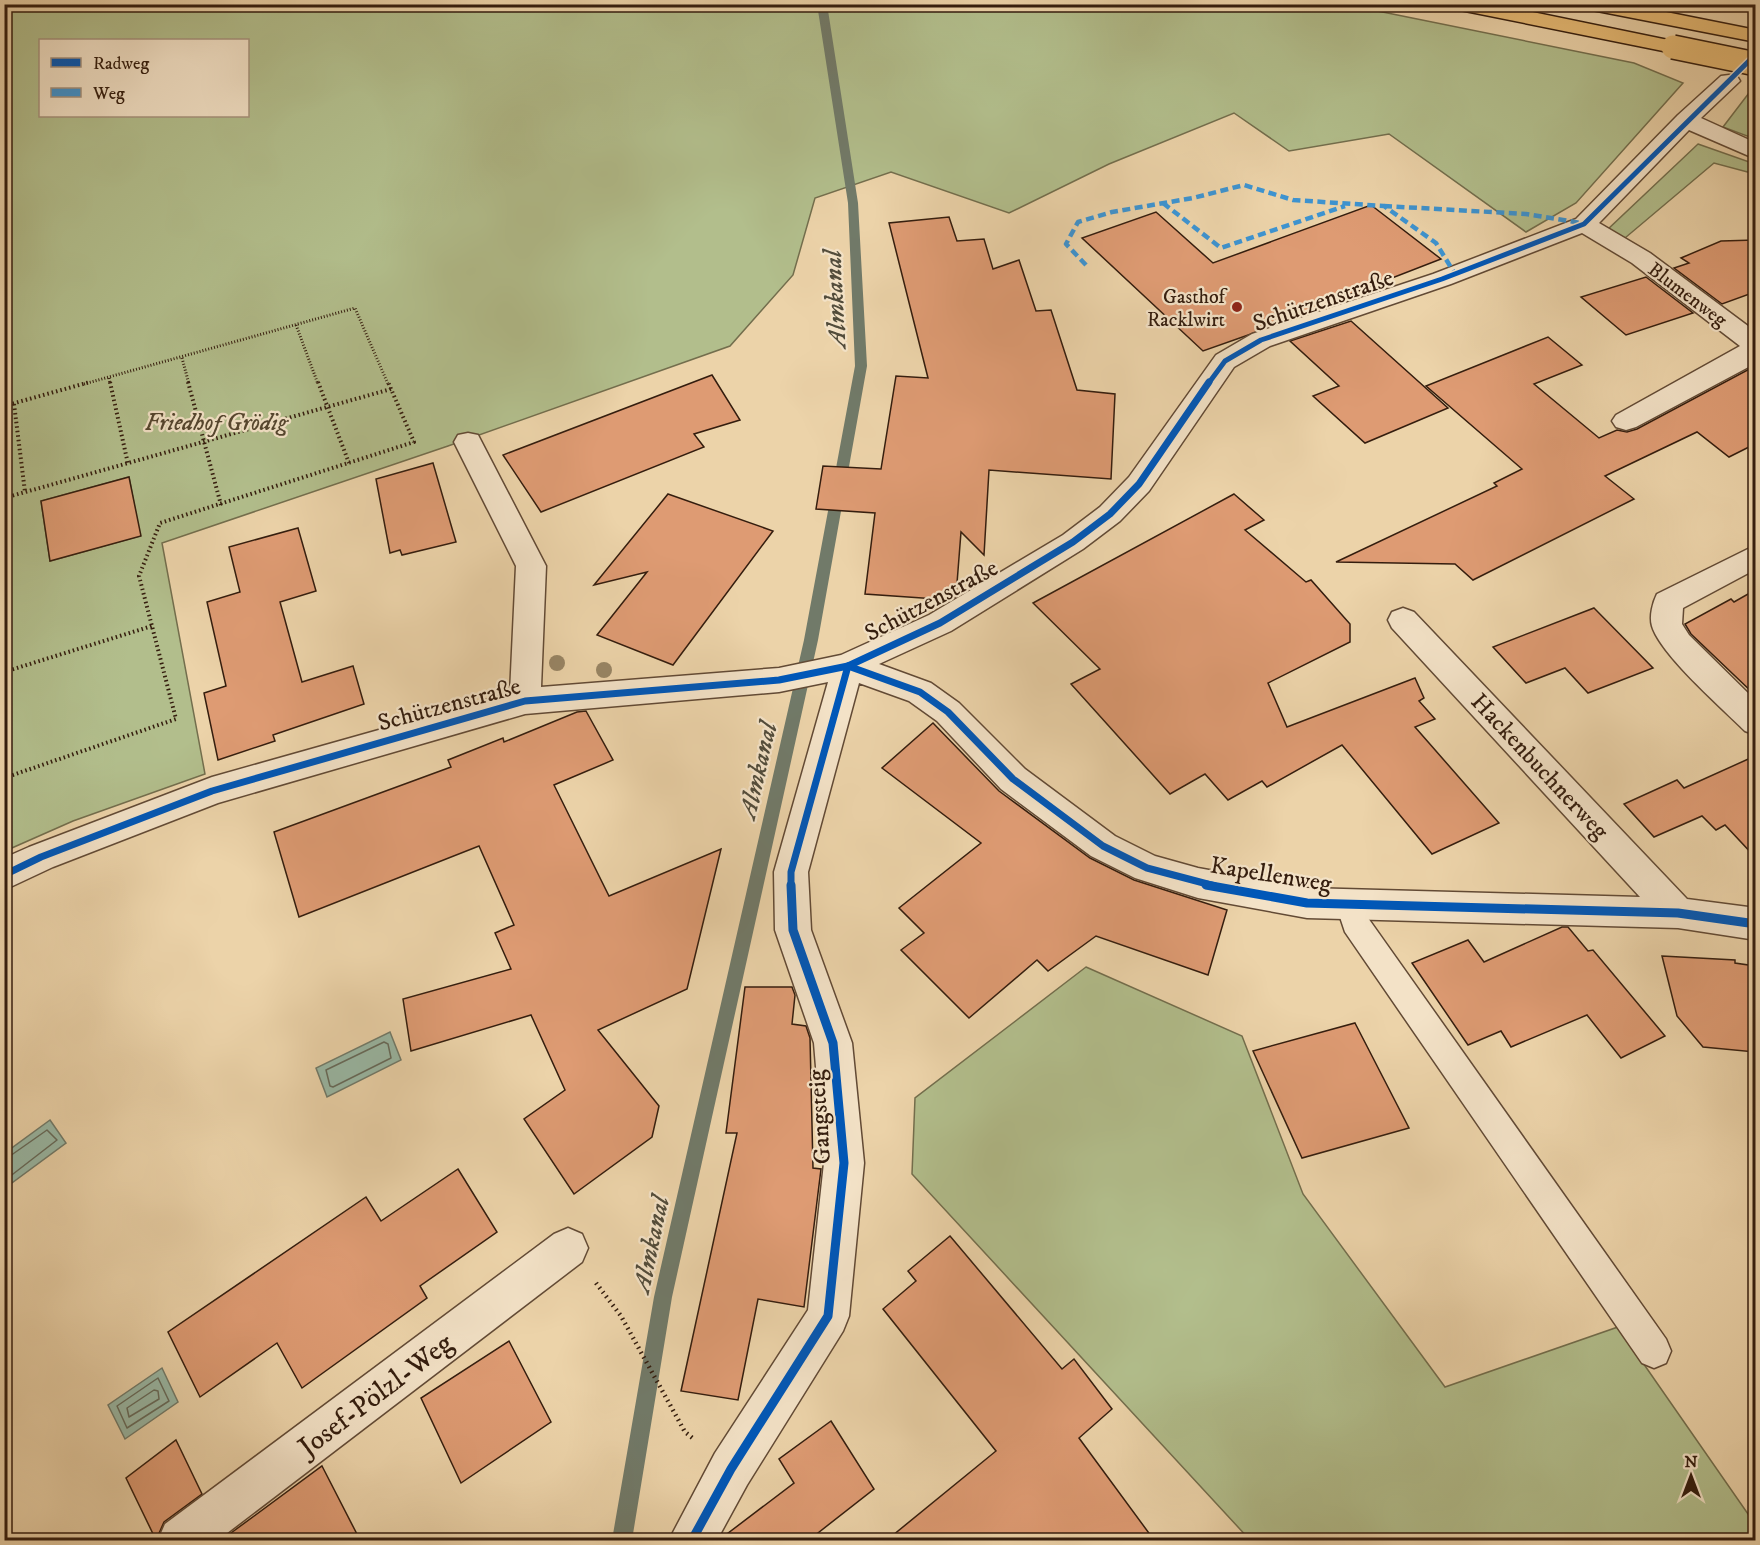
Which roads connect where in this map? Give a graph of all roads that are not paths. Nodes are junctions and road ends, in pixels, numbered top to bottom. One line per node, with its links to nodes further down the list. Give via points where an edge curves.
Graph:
1 (1460, 4): 4 (highway, bridge)
2 (1592, 4): 3 (highway)
3 (1755, 36)
4 (1755, 64)
5 (1729, 81): 6 (street, Schützenstraße)
6 (1686, 120): 7 (street); 8 (street, Schützenstraße)
7 (1755, 152)
8 (1584, 224): 9 (street, Blumenweg, via 1641,258 1754,344 1751,354); 13 (street, Schützenstraße, via 1442,279 1261,339 1225,362 1139,484 1110,514 1073,542 940,623)
9 (1626, 421)
10 (468, 442): 14 (street, Schützenstraße, via 531,566)
11 (1755, 556): 15 (street, via 1668,602 1667,625 1678,644)
12 (1403, 620): 18 (street, Hackenbuchnerweg)
13 (837, 668): 14 (street, Schützenstraße, via 779,680); 17 (street, Kapellenweg, via 920,692 948,712 1013,779 1102,846 1147,867 1198,883 1307,903); 23 (street, Gangsteig, via 791,872 793,930 833,1043 843,1152 828,1316 731,1468)
14 (525, 701): 16 (street, Schützenstraße, via 212,791 40,857)
15 (1755, 722)
16 (4, 875)
17 (1350, 905): 18 (street, Kapellenweg); 21 (lane, via 1355,924)
18 (1678, 913): 19 (street, Kapellenweg)
19 (1755, 924)
20 (568, 1248): 22 (street, Josef-Pölzl-Weg)
21 (1654, 1352)
22 (181, 1540)
23 (692, 1540)

